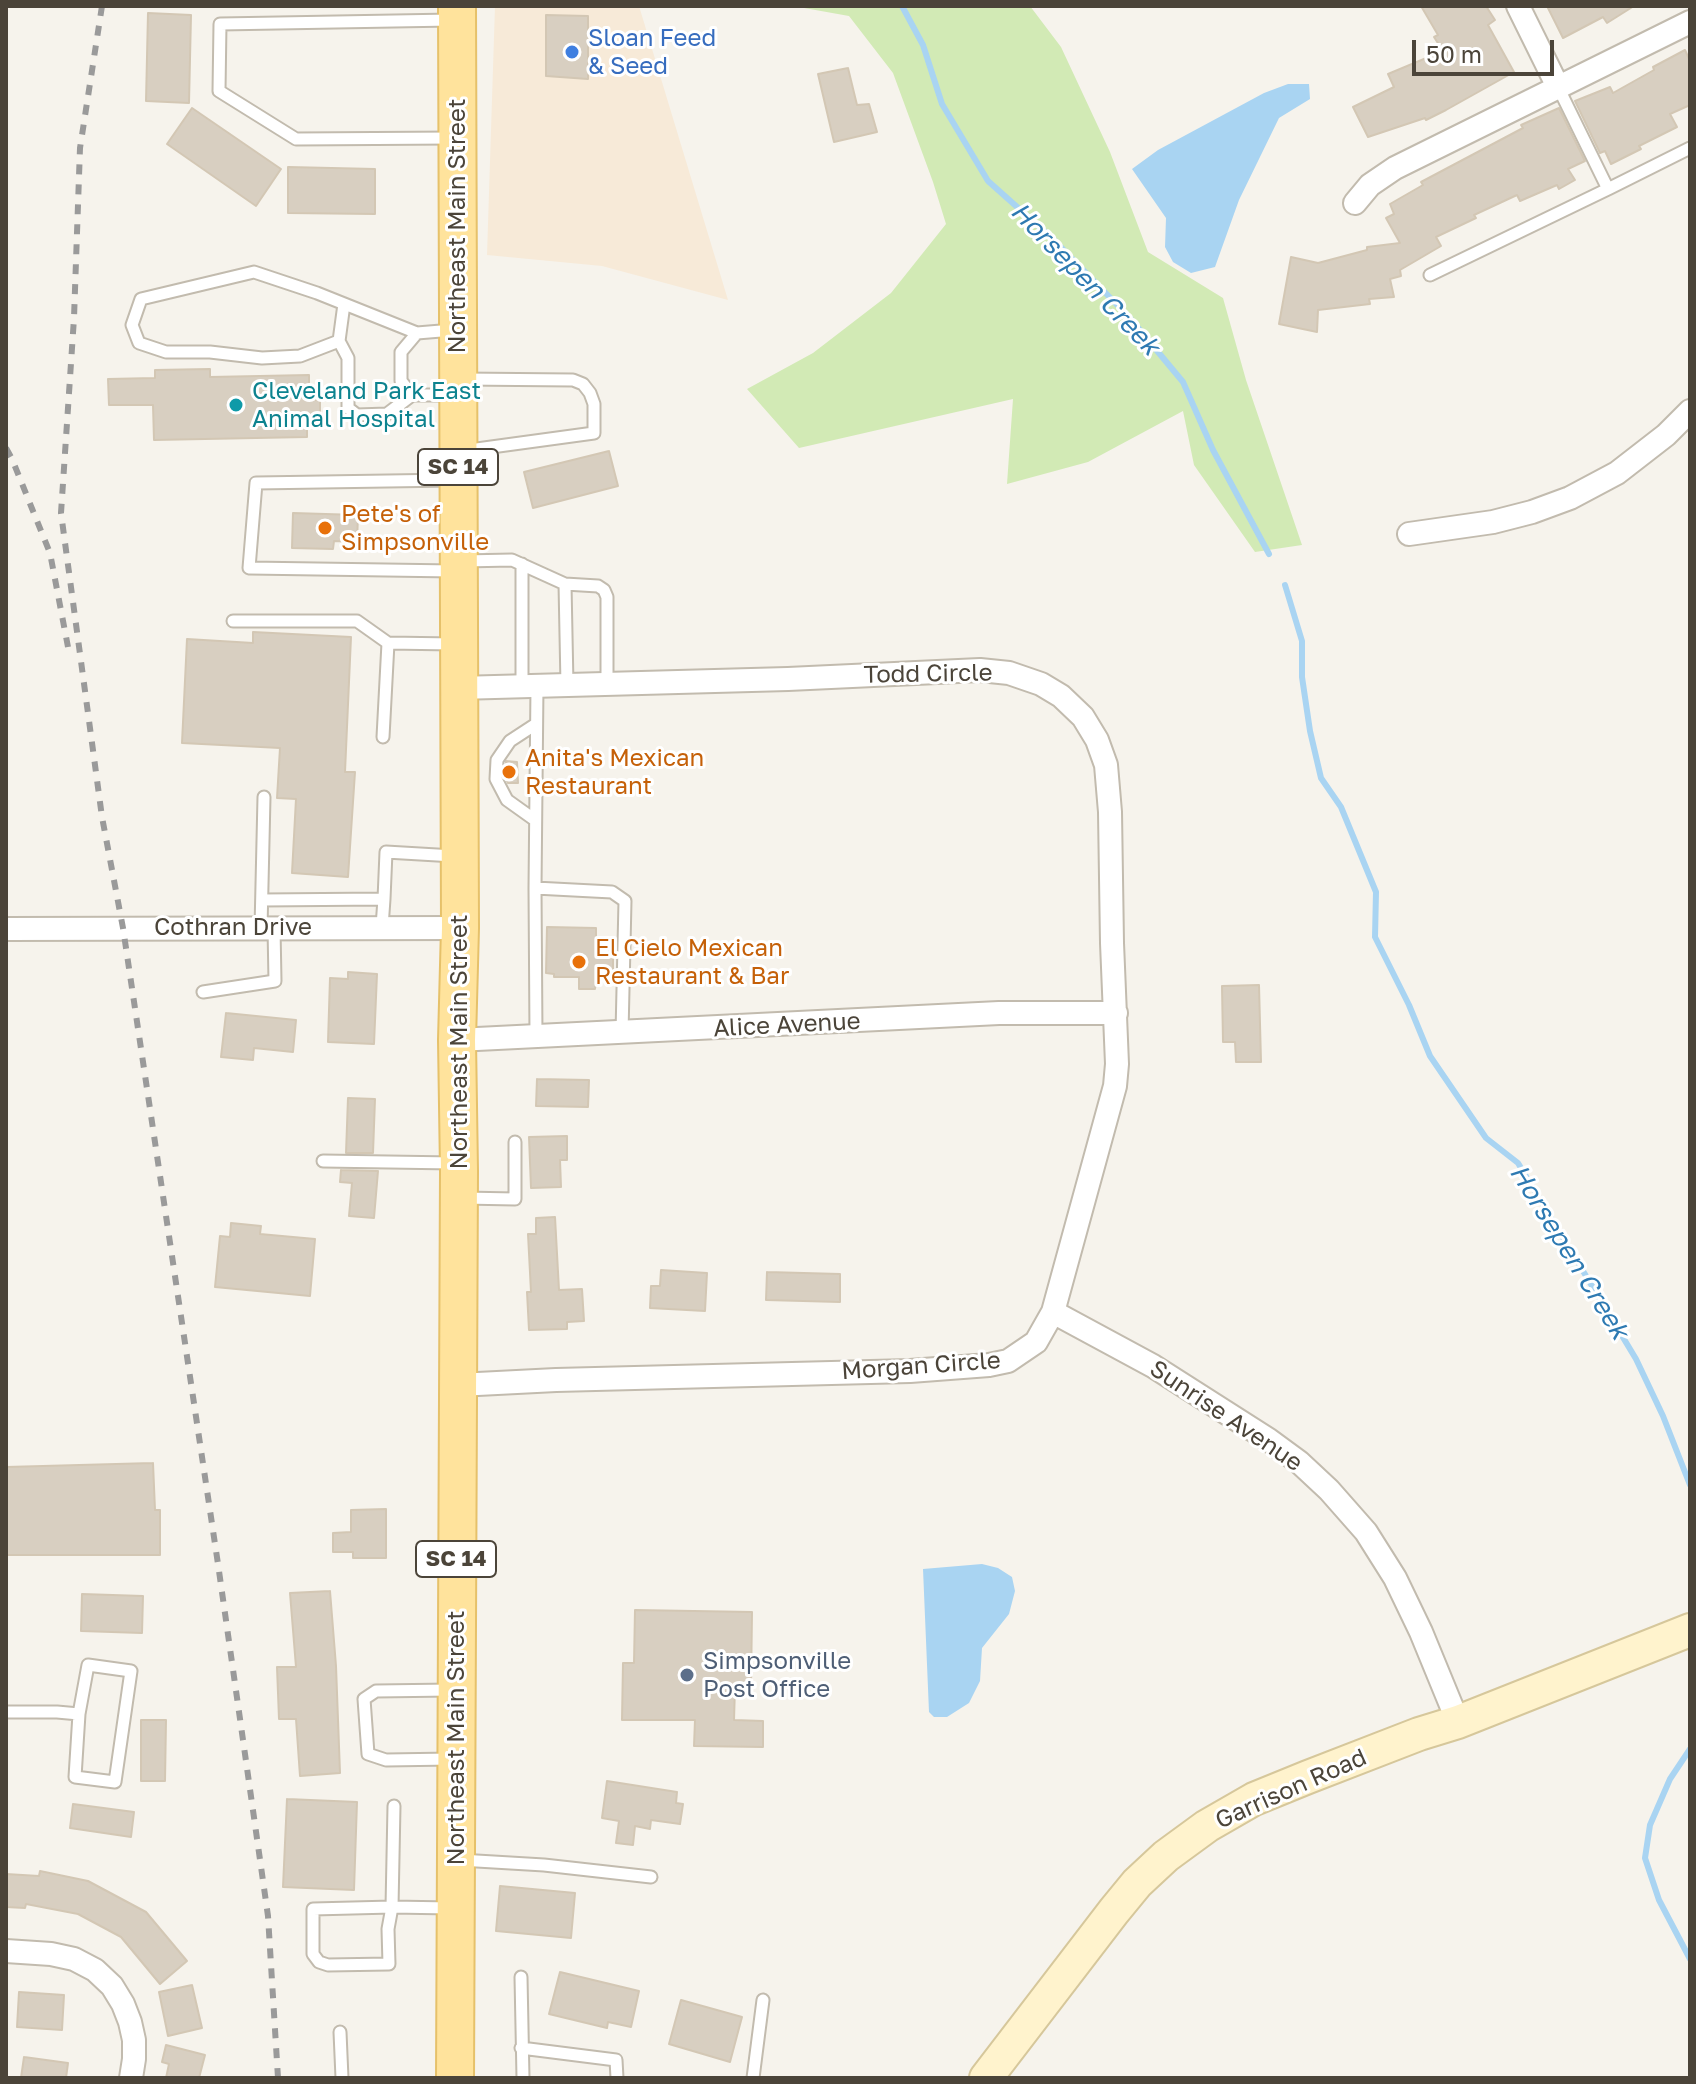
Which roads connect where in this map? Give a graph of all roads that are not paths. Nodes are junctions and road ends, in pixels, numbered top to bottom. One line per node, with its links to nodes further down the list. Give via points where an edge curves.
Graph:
1 (1518, 6): 4 (street)
2 (457, 13): 5 (main road, Northeast Main Street / SC 14); 5 (lane, via 220,24 219,91 296,139)
3 (1690, 22): 4 (street)
4 (1558, 87): 7 (lane); 8 (street, via 1395,168)
5 (457, 138): 11 (main road, Northeast Main Street / SC 14)
6 (1690, 148): 7 (lane)
7 (1608, 189): 9 (lane)
8 (1355, 203)
9 (1430, 275)
10 (344, 304): 12 (lane); 13 (lane); 13 (lane, via 254,272 141,299 132,325 139,343 166,352 300,356)
11 (457, 329): 12 (lane); 14 (main road, Northeast Main Street / SC 14)
12 (417, 333): 15 (lane, via 401,352 401,381)
13 (339, 341): 15 (lane, via 348,358 348,408 357,415 387,414)
14 (458, 387): 15 (lane); 17 (main road, Northeast Main Street / SC 14); 17 (lane, via 573,380 583,384 594,404 594,433)
15 (412, 395)
16 (1690, 411): 18 (street, via 1617,473 1570,498 1493,522)
17 (458, 465): 20 (main road, Northeast Main Street / SC 14); 20 (lane, via 256,483 249,568)
18 (1409, 534)
19 (522, 564): 20 (lane, via 512,560); 21 (lane); 27 (lane)
20 (458, 566): 24 (main road, Northeast Main Street / SC 14)
21 (565, 584): 25 (lane, via 598,586 607,597); 26 (lane)
22 (233, 621): 23 (lane, via 357,621)
23 (388, 643): 24 (lane); 30 (lane)
24 (458, 644): 28 (main road, Northeast Main Street / SC 14)
25 (607, 683): 26 (street, Todd Circle); 42 (street, Todd Circle, via 996,671 1025,677 1061,696 1091,728 1106,765)
26 (567, 685): 27 (street, Todd Circle)
27 (529, 687): 28 (street, Todd Circle); 29 (lane)
28 (458, 688): 33 (main road, Northeast Main Street / SC 14)
29 (536, 724): 32 (lane); 32 (lane, via 510,741 497,760 496,779 507,800)
30 (383, 737)
31 (264, 797): 36 (lane)
32 (535, 820): 34 (lane)
33 (458, 856): 35 (lane, via 386,852); 39 (main road, Northeast Main Street / SC 14)
34 (535, 888): 43 (lane, via 612,892 625,901); 44 (lane)
35 (384, 899): 36 (lane); 37 (lane)
36 (262, 900): 38 (lane)
37 (382, 927): 38 (street, Cothran Drive); 39 (street, Cothran Drive)
38 (268, 928): 40 (street, Cothran Drive); 41 (lane, via 275,981)
39 (460, 928): 45 (main road, Northeast Main Street / SC 14)
40 (6, 929)
41 (203, 992)
42 (1116, 1013): 43 (street, Alice Avenue, via 999,1013); 50 (street, Morgan Circle, via 1115,1086)
43 (622, 1033): 44 (street, Alice Avenue)
44 (536, 1036): 45 (street, Alice Avenue)
45 (457, 1040): 48 (main road, Northeast Main Street / SC 14)
46 (515, 1142): 49 (lane, via 515,1199)
47 (323, 1161): 48 (lane)
48 (458, 1163): 49 (main road, Northeast Main Street / SC 14)
49 (459, 1198): 51 (main road, Northeast Main Street / SC 14)
50 (1053, 1312): 51 (street, Morgan Circle, via 1036,1342 1008,1361 989,1365); 56 (street, Sunrise Avenue, via 1153,1366 1269,1440 1329,1490 1366,1532 1395,1578)
51 (458, 1385): 53 (main road, Northeast Main Street / SC 14)
52 (1690, 1630): 56 (street, Garrison Road)
53 (457, 1690): 57 (main road, Northeast Main Street / SC 14); 57 (lane, via 376,1691 364,1699 368,1754 386,1760)
54 (6, 1712): 55 (lane)
55 (79, 1714): 55 (lane, via 75,1777 115,1782 131,1671 88,1665)
56 (1458, 1722): 74 (street, Garrison Road, via 1254,1799 1166,1856 1114,1911)
57 (457, 1759): 59 (main road, Northeast Main Street / SC 14)
58 (394, 1806): 61 (lane)
59 (456, 1860): 60 (lane); 62 (main road, Northeast Main Street / SC 14)
60 (651, 1877)
61 (392, 1907): 61 (lane, via 313,1909 313,1954 328,1965 389,1964); 62 (lane)
62 (455, 1908): 70 (main road, Northeast Main Street / SC 14)
63 (6, 1951): 68 (street, via 74,1959 112,1986 132,2031)
64 (521, 1977): 67 (lane)
65 (763, 2000): 73 (lane)
66 (340, 2032): 69 (lane)
67 (521, 2048): 71 (lane); 72 (lane, via 616,2060)
68 (131, 2078)
69 (342, 2078)
70 (455, 2078)
71 (523, 2078)
72 (617, 2078)
73 (753, 2078)
74 (986, 2078)

